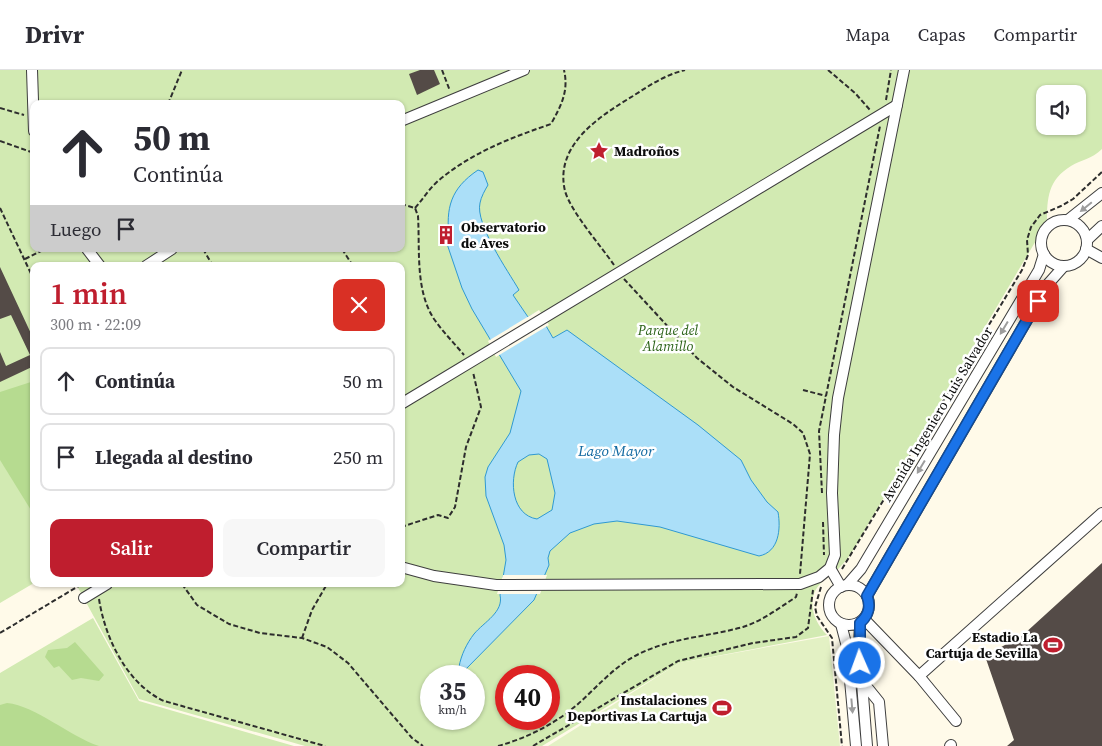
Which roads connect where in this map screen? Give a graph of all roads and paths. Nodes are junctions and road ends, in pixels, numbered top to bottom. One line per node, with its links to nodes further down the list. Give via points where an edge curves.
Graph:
1 (32, 70): 10 (street)
2 (182, 70): 11 (path)
3 (442, 70): 12 (path)
4 (524, 70): 12 (street)
5 (564, 70): 23 (path, via 567,81 564,100 551,124 491,146 466,161 437,182)
6 (684, 70): 37 (path, via 663,77 611,109 585,130 570,152 564,180 568,198)
7 (828, 70): 15 (path)
8 (891, 70): 15 (path)
9 (904, 70): 13 (street)
10 (32, 100)
11 (170, 100)
12 (455, 100): 17 (street)
13 (897, 105): 15 (street); 41 (street)
14 (0, 108): 16 (path)
15 (880, 115): 37 (street); 40 (path)
16 (30, 116)
17 (405, 119)
18 (0, 141): 19 (path)
19 (30, 152)
20 (1102, 193): 24 (street, one-way to 24)
21 (405, 205): 23 (path)
22 (0, 208): 32 (path)
23 (415, 208): 38 (path, via 425,300 434,319)
24 (1068, 220): 26 (street, via 1081,227); 30 (street, via 1048,226 1041,240)
25 (1102, 226): 26 (street)
26 (1087, 245): 31 (street); 35 (street, via 1078,262)
27 (39, 252): 32 (path)
28 (88, 252): 33 (street)
29 (167, 252): 34 (street)
30 (1044, 254): 35 (street, via 1049,260); 51 (street, Avenida Ingeniero Luis Salvador, one-way to 51, via 1039,270 861,568)
31 (1102, 258)
32 (24, 259): 36 (path)
33 (97, 262)
34 (152, 262)
35 (1064, 266): 57 (street, via 1048,284)
36 (30, 272)
37 (620, 272): 38 (street); 50 (path, via 697,358 803,433 810,454)
38 (470, 362): 42 (street); 46 (path, via 481,407 466,447 455,507 448,518 438,515)
39 (803, 390): 40 (path)
40 (826, 396): 41 (path); 43 (path, via 819,431)
41 (838, 398): 48 (street, via 832,493 835,555)
42 (405, 402)
43 (822, 497)
44 (1102, 513): 63 (street)
45 (823, 516): 49 (path, via 825,563)
46 (405, 526)
47 (405, 568): 50 (street, via 496,585)
48 (830, 568): 49 (street); 51 (street)
49 (819, 577): 50 (street); 69 (path, via 811,595 808,628 796,637 753,643 678,661)
50 (800, 584): 68 (path, via 796,597 758,621 654,648 633,657 563,716 527,736)
51 (844, 586): 57 (street, via 859,587); 60 (street, via 831,596 829,608)
52 (77, 587): 61 (path)
53 (102, 587): 56 (street)
54 (184, 587): 62 (path, via 197,605 229,624 260,633)
55 (325, 587): 62 (path, via 312,610)
56 (98, 590): 58 (street); 66 (path, via 107,633 144,690 164,701)
57 (867, 596): 59 (street, via 869,608)
58 (84, 598)
59 (862, 621): 60 (street, via 854,625); 63 (street); 64 (street)
60 (841, 624): 70 (street, one-way to 70, via 847,647)
61 (0, 633)
62 (302, 638): 67 (path, via 327,647 348,663 412,738)
63 (919, 676): 65 (street)
64 (861, 681): 71 (street); 72 (street, via 879,702)
65 (956, 721)
66 (325, 746)
67 (423, 746)
68 (498, 746)
69 (533, 746)
70 (856, 746)
71 (867, 746)
72 (883, 746)

